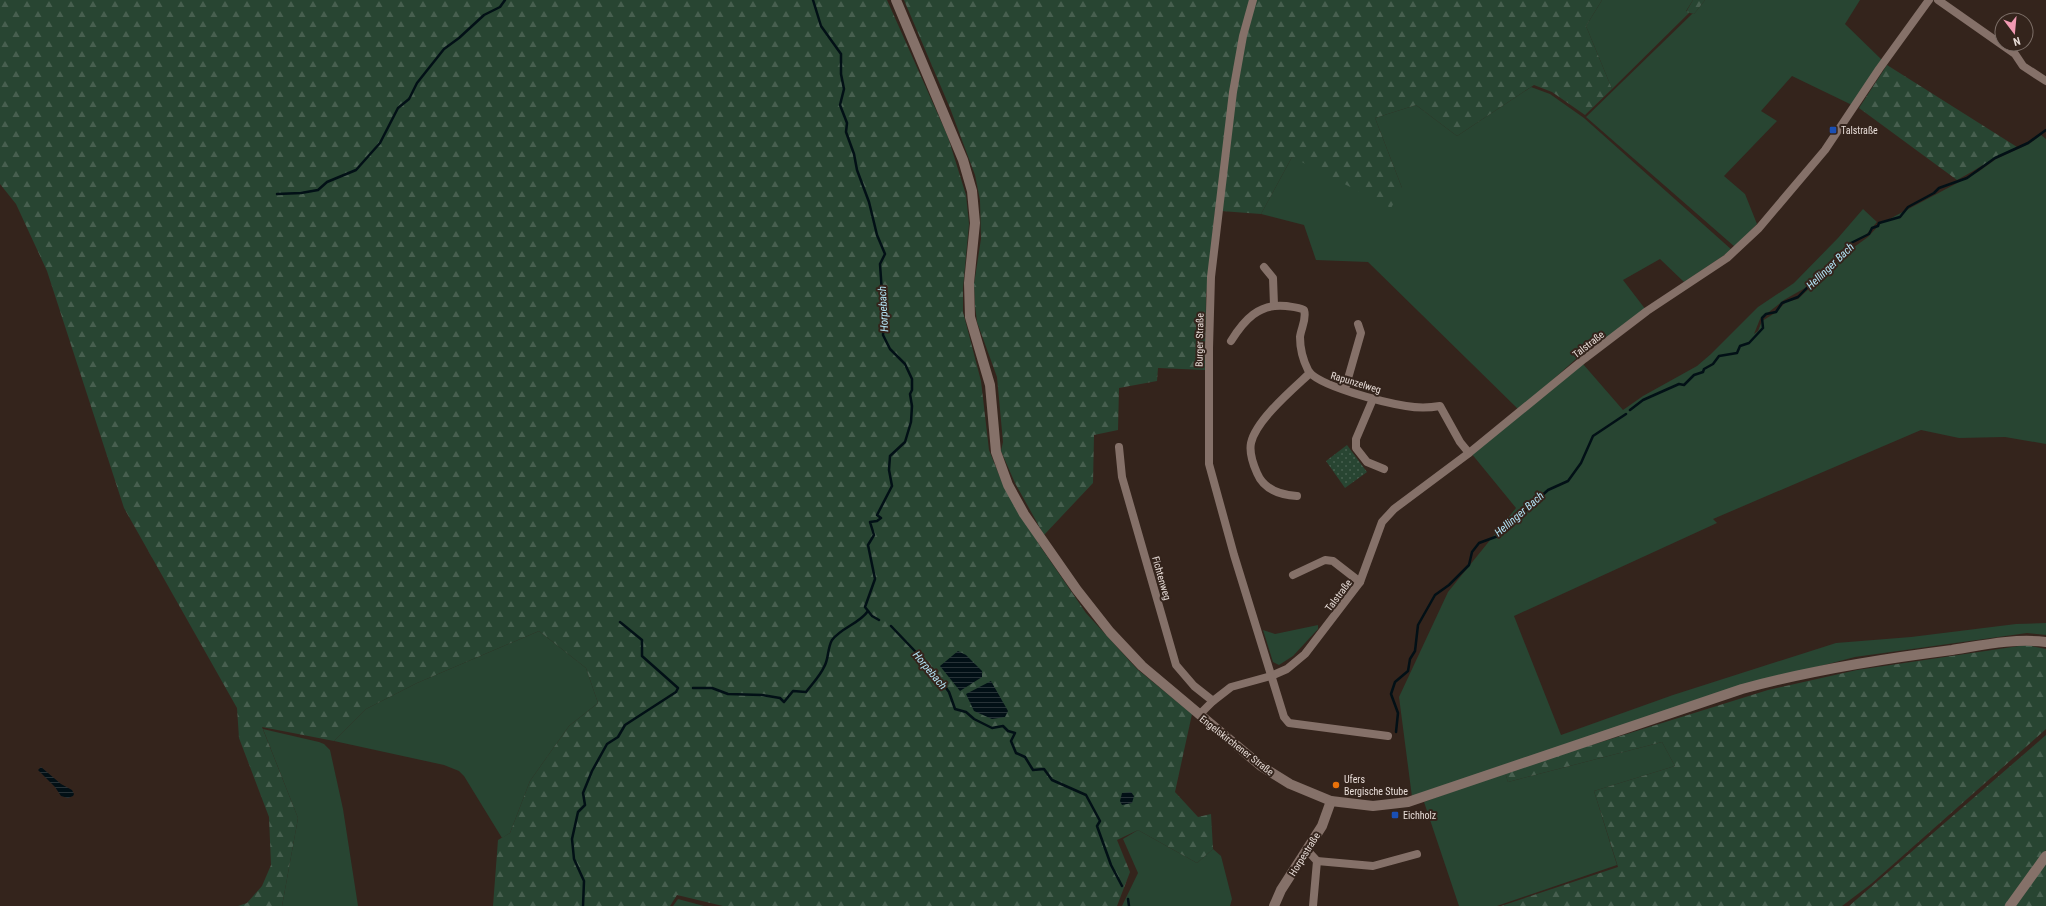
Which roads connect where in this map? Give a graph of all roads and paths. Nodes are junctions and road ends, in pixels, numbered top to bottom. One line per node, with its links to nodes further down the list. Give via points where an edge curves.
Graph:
1 (896, 0): 22 (street, Engelskirchener Straße, via 963,160 972,191 974,223 968,303 973,331 990,385 993,434 1001,469 1024,514 1090,608 1142,666)
2 (1252, 0): 20 (street, Burger Straße, via 1233,92 1210,277 1209,458 1226,526)
3 (1929, 0): 14 (street, Talstraße, via 1825,150 1759,228 1727,258 1647,311)
4 (1938, 0): 5 (street, via 2015,54 2023,66)
5 (2046, 81)
6 (1264, 268): 7 (street, via 1273,278)
7 (1274, 305): 9 (street, via 1251,315); 10 (street, via 1304,310 1300,337)
8 (1358, 324): 11 (street, via 1360,333)
9 (1231, 341)
10 (1310, 373): 11 (street, Rapunzelweg, via 1325,384); 16 (street, via 1269,414 1252,443 1252,460 1258,477 1265,486 1285,496)
11 (1345, 389): 12 (street, Rapunzelweg)
12 (1373, 399): 14 (street, Rapunzelweg, via 1406,406 1440,406); 15 (street, via 1356,439 1356,448 1367,462)
13 (1118, 447): 21 (street, Fichtenweg, via 1122,477 1176,665 1194,686)
14 (1469, 453): 18 (street, Talstraße, via 1394,509 1382,522)
15 (1384, 469)
16 (1297, 496)
17 (1293, 575): 18 (street, via 1325,560 1333,561)
18 (1360, 582): 20 (street, Talstraße, via 1305,654 1293,666)
19 (2046, 642): 24 (street, Engelskirchener Straße, via 2027,639 1809,672 1742,689 1408,802 1373,806)
20 (1271, 676): 21 (street, Talstraße, via 1231,687); 23 (street, via 1284,717 1289,722)
21 (1212, 700): 22 (street, Talstraße)
22 (1199, 715): 24 (street, Engelskirchener Straße, via 1261,766 1290,784)
23 (1388, 736)
24 (1331, 801): 25 (street, Horpestraße, via 1322,826)
25 (1307, 850): 28 (street); 29 (street, Horpestraße, via 1281,890)
26 (1417, 854): 28 (street, via 1373,866)
27 (2046, 856): 31 (street)
28 (1317, 861): 30 (street)
29 (1274, 906)
30 (1313, 906)
31 (2010, 906)

